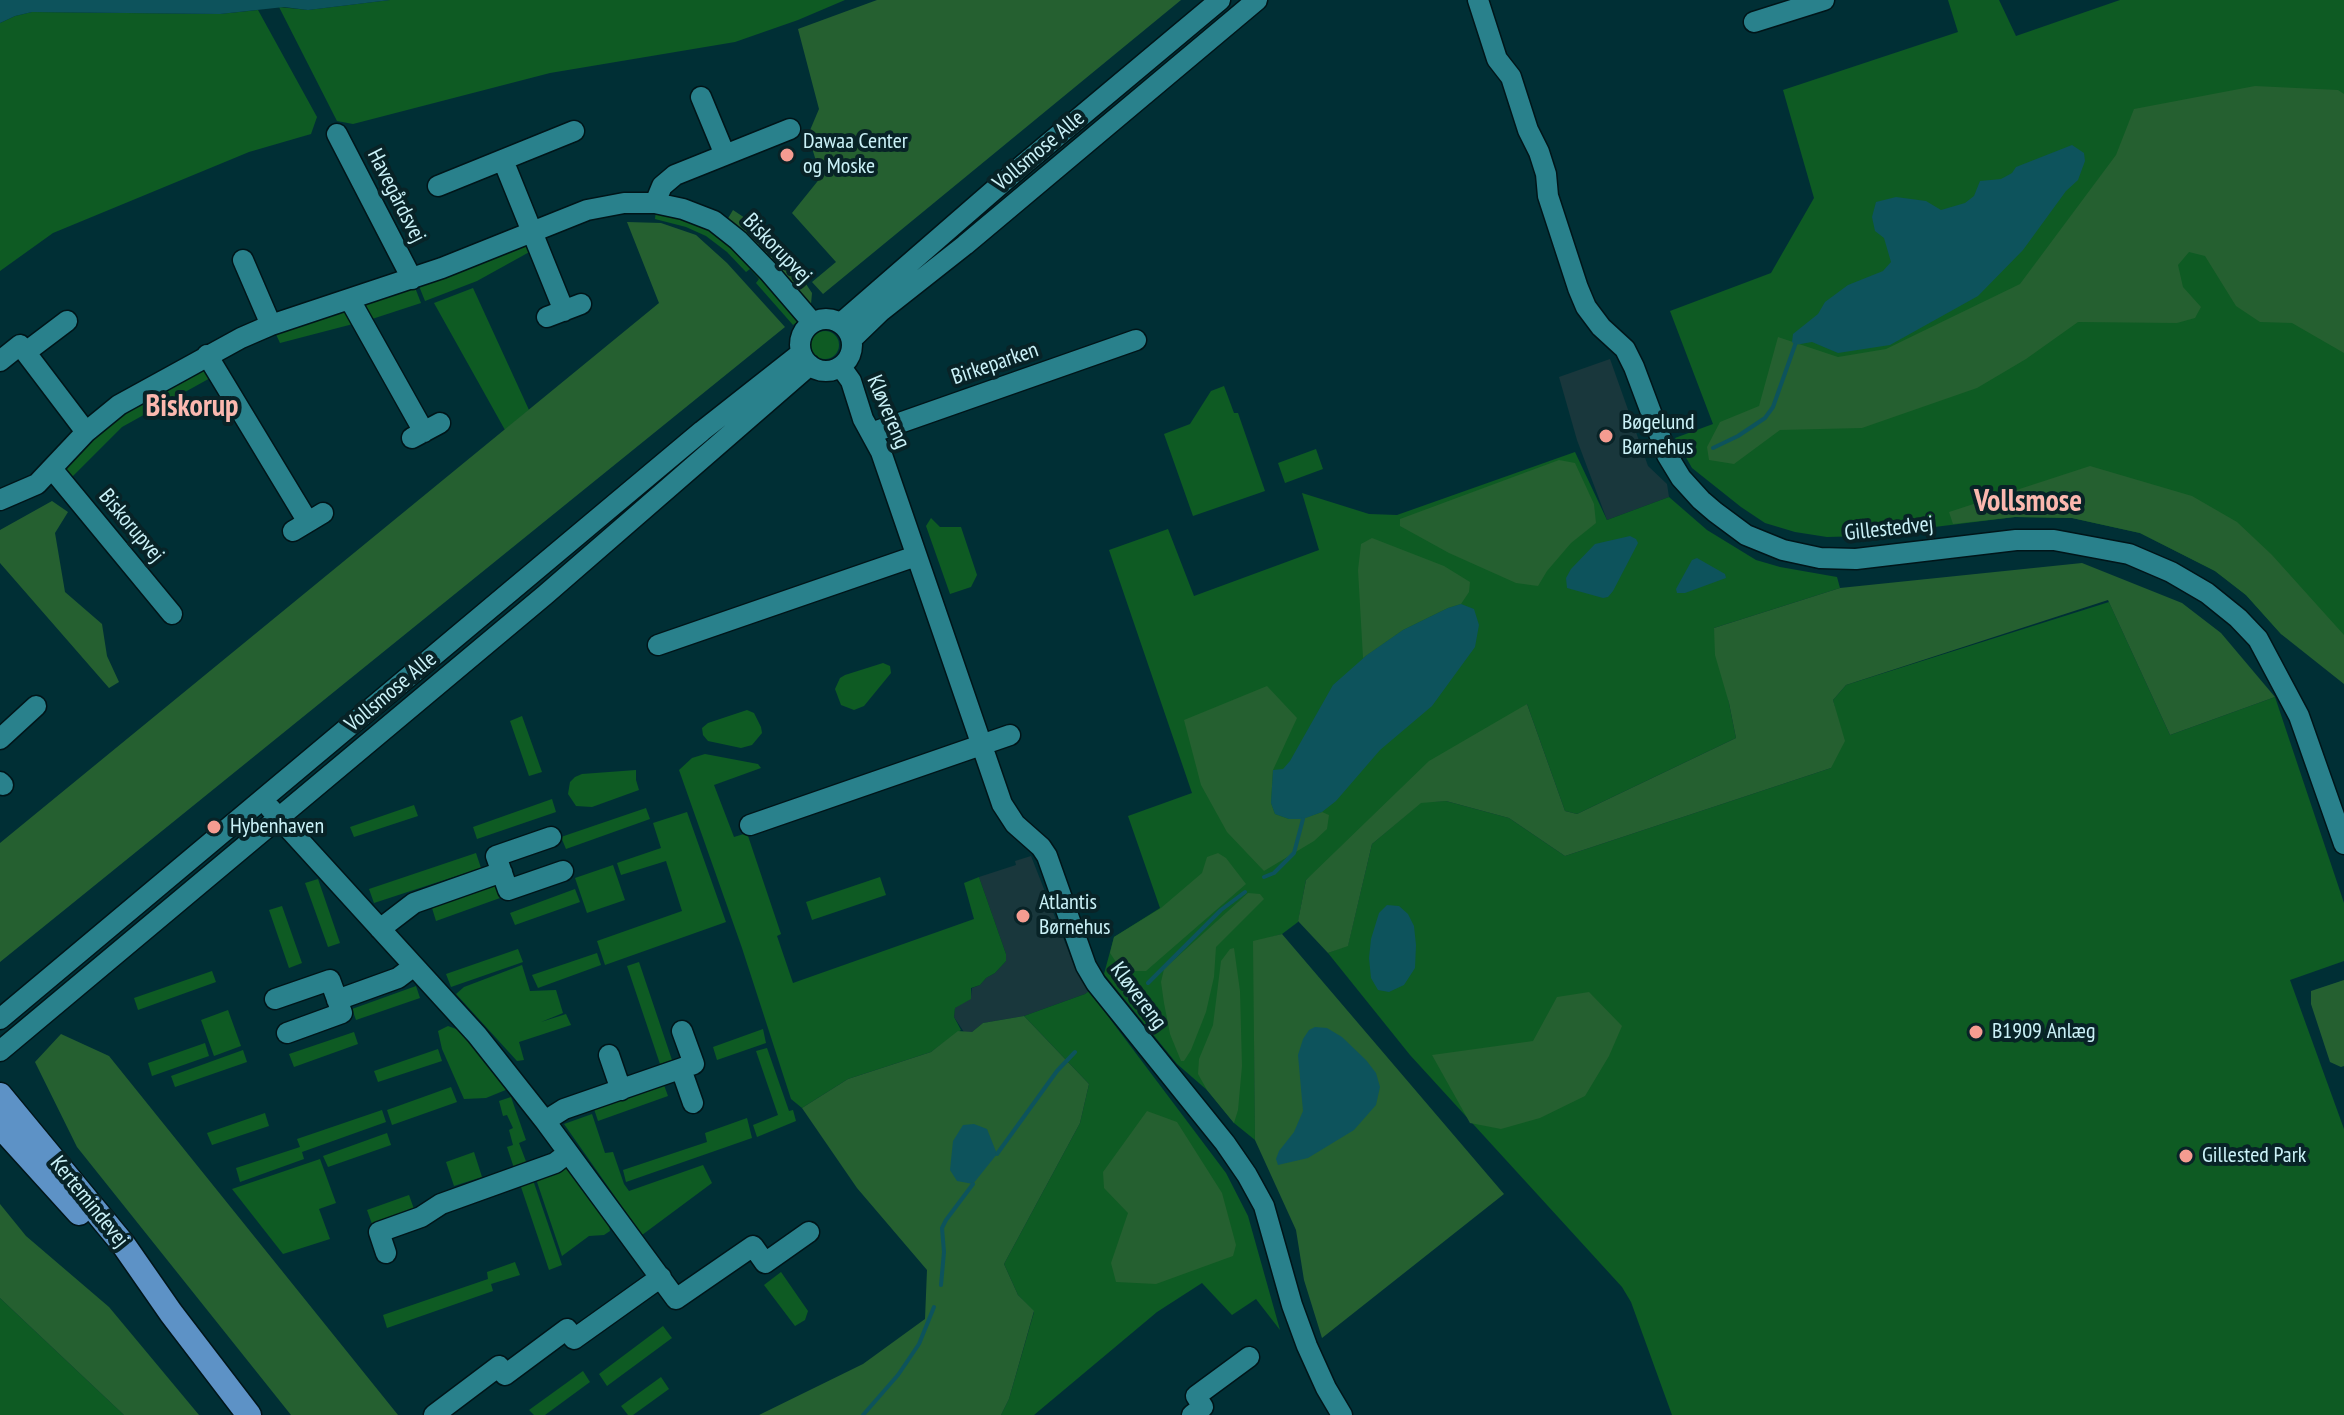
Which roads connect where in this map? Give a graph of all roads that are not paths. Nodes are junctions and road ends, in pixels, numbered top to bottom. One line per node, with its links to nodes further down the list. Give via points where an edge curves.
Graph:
1 (1220, 0): 22 (street, Vollsmose Alle, via 1024,164)
2 (1257, 0): 22 (street, Vollsmose Alle, via 965,245 880,312)
3 (1478, 0): 46 (street, Gillestedvej, via 1497,59 1511,77 1539,152 1582,298 1601,327 1625,349 1667,455 1701,500 1746,535 1820,558 2054,540 2129,554 2171,572 2207,593 2258,639 2299,716)
4 (1824, 0): 5 (street)
5 (1754, 22)
6 (701, 97): 10 (street)
7 (790, 129): 10 (street)
8 (574, 131): 11 (street)
9 (337, 134): 16 (street, Havegårdsvej)
10 (725, 155): 13 (street, via 675,175 662,186)
11 (503, 160): 12 (street); 14 (street)
12 (438, 186)
13 (655, 203): 14 (street, Biskorupvej, via 587,210); 20 (street, Biskorupvej, via 714,221)
14 (532, 232): 16 (street, Biskorupvej); 18 (street)
15 (243, 260): 21 (street)
16 (412, 279): 17 (street, Biskorupvej)
17 (350, 300): 21 (street, Biskorupvej); 29 (street)
18 (564, 310)
19 (67, 321): 24 (street)
20 (812, 322): 22 (street, via 826,319); 26 (street, via 801,338)
21 (271, 325): 25 (street, Biskorupvej)
22 (846, 331): 28 (street, via 851,353)
23 (1136, 340): 31 (street, Birkeparken)
24 (26, 352): 27 (street, via 20,345); 30 (street)
25 (207, 355): 30 (street, Biskorupvej, via 119,405); 34 (street)
26 (805, 359): 28 (street, via 825,371); 42 (street, Vollsmose Alle, via 702,431); 43 (street, Vollsmose Alle, via 591,555)
27 (0, 361)
28 (841, 367): 31 (street, Kløvereng)
29 (425, 431)
30 (86, 432): 32 (street, Biskorupvej)
31 (871, 433): 35 (street, Kløvereng)
32 (53, 470): 33 (street, Biskorupvej, via 37,484); 36 (street, Biskorupvej)
33 (0, 500)
34 (308, 522)
35 (916, 556): 37 (street); 41 (street, Kløvereng)
36 (170, 615)
37 (658, 645)
38 (36, 706): 40 (street)
39 (1010, 735): 41 (street)
40 (0, 739)
41 (980, 744): 44 (street); 73 (street, Kløvereng, via 1007,814 1052,865 1096,983 1225,1143 1264,1206 1307,1346)
42 (262, 799): 43 (street); 53 (street, Vollsmose Alle)
43 (279, 818): 49 (street); 56 (street, Vollsmose Alle)
44 (750, 825)
45 (551, 837): 48 (street, via 496,856)
46 (2344, 844)
47 (563, 871): 48 (street, via 508,890)
48 (502, 872): 49 (street, via 414,903)
49 (380, 929): 50 (street)
50 (414, 966): 52 (street, via 398,978); 62 (street)
51 (275, 999): 52 (street, via 330,980)
52 (337, 1000): 55 (street, via 342,1013)
53 (0, 1019)
54 (682, 1031): 58 (street, via 694,1064)
55 (287, 1033)
56 (0, 1051)
57 (609, 1055): 59 (street)
58 (681, 1069): 59 (street); 61 (street)
59 (621, 1090): 62 (street)
60 (0, 1095): 68 (main road, Kertemindevej, via 123,1244)
61 (693, 1103)
62 (545, 1121): 64 (street)
63 (0, 1126): 68 (main road, Kertemindevej)
64 (568, 1153): 66 (street, via 555,1163 379,1232); 67 (street)
65 (809, 1232): 67 (street, via 765,1263 753,1246 676,1299)
66 (386, 1253)
67 (661, 1277): 71 (street, via 574,1339 567,1329 505,1375 499,1366)
68 (171, 1313): 70 (main road, Kertemindevej)
69 (1249, 1357): 72 (street, via 1196,1396 1203,1407)
70 (249, 1415)
71 (434, 1415)
72 (1192, 1415)
73 (1342, 1415)

